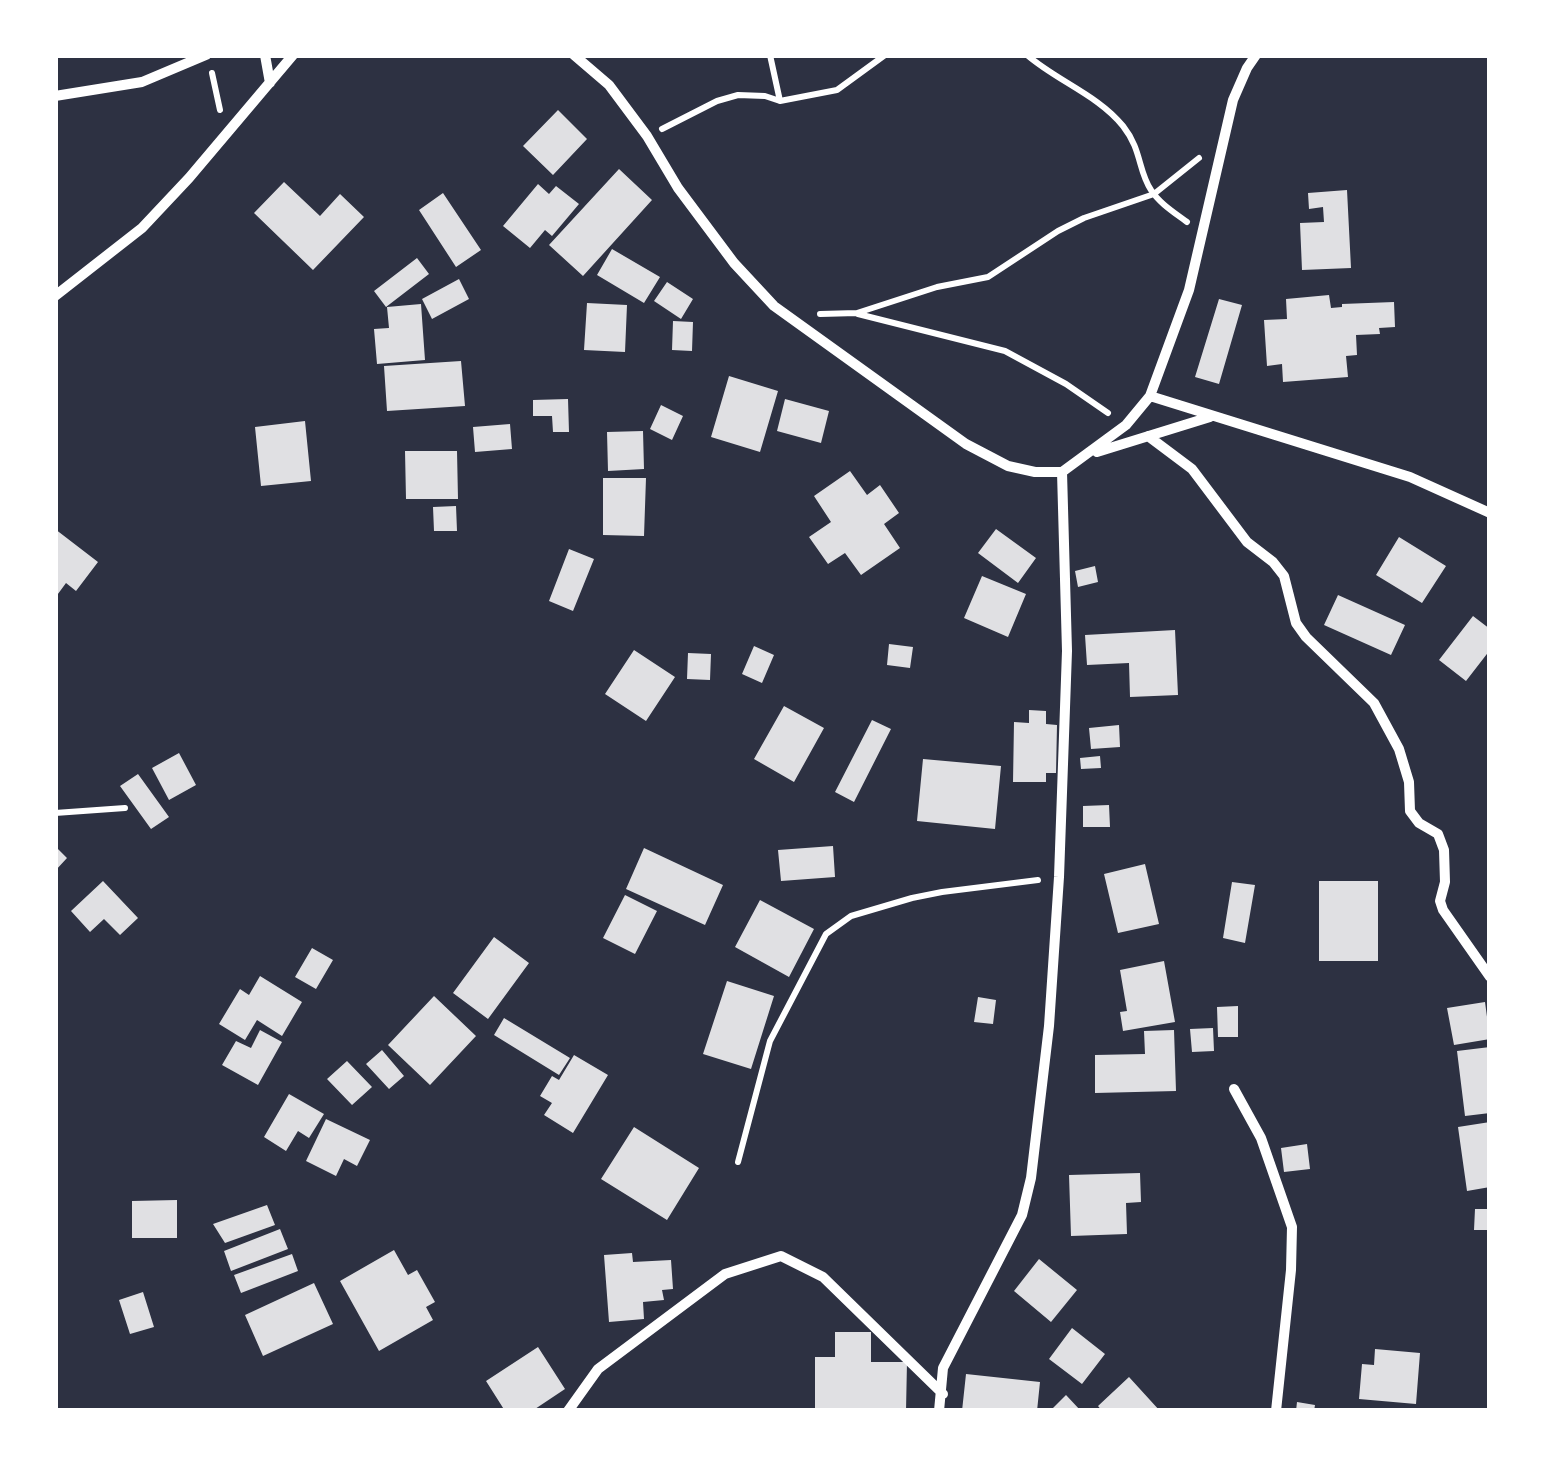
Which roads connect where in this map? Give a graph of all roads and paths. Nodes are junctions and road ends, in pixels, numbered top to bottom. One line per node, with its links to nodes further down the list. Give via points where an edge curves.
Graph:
1 (206, 55): 11 (street, via 142,82)
2 (264, 55): 10 (street)
3 (293, 55): 10 (street)
4 (574, 55): 14 (street, via 609,85)
5 (770, 55): 12 (path)
6 (885, 55): 12 (path, via 837,90)
7 (1028, 55): 16 (path, via 1122,124)
8 (1256, 55): 15 (street)
9 (212, 71): 13 (path)
10 (270, 83): 13 (street)
11 (55, 96)
12 (780, 101): 14 (path, via 738,95 717,100)
13 (225, 136): 18 (street, via 142,228)
14 (647, 136): 19 (street, via 700,218)
15 (1221, 144): 16 (path); 17 (street)
16 (1154, 194): 17 (path); 20 (path, via 1084,218 988,278)
17 (1204, 234): 21 (street)
18 (55, 296)
19 (774, 306): 20 (path); 26 (street, via 966,444 1008,466)
20 (857, 313): 23 (path, via 1005,351)
21 (1150, 396): 22 (street); 23 (street)
22 (1211, 417): 24 (street); 27 (street, via 1410,478)
23 (1126, 425): 25 (street)
24 (1148, 436): 25 (street); 31 (street, via 1192,469 1248,542 1284,576 1306,638 1374,703 1400,749 1410,811 1438,834 1444,850 1443,910)
25 (1088, 455): 26 (street)
26 (1062, 472): 30 (street, via 1067,651)
27 (1490, 513)
28 (125, 808): 29 (path)
29 (55, 814)
30 (1060, 877): 33 (path, via 942,892 851,916 826,934 770,1041); 34 (street, via 1031,1178 1022,1214 943,1368)
31 (1490, 977)
32 (1234, 1089): 37 (street, via 1262,1138 1292,1227)
33 (738, 1162)
34 (943, 1394): 35 (street, via 823,1277 782,1256 725,1274 598,1369); 36 (street)
35 (568, 1411)
36 (940, 1411)
37 (1276, 1411)

